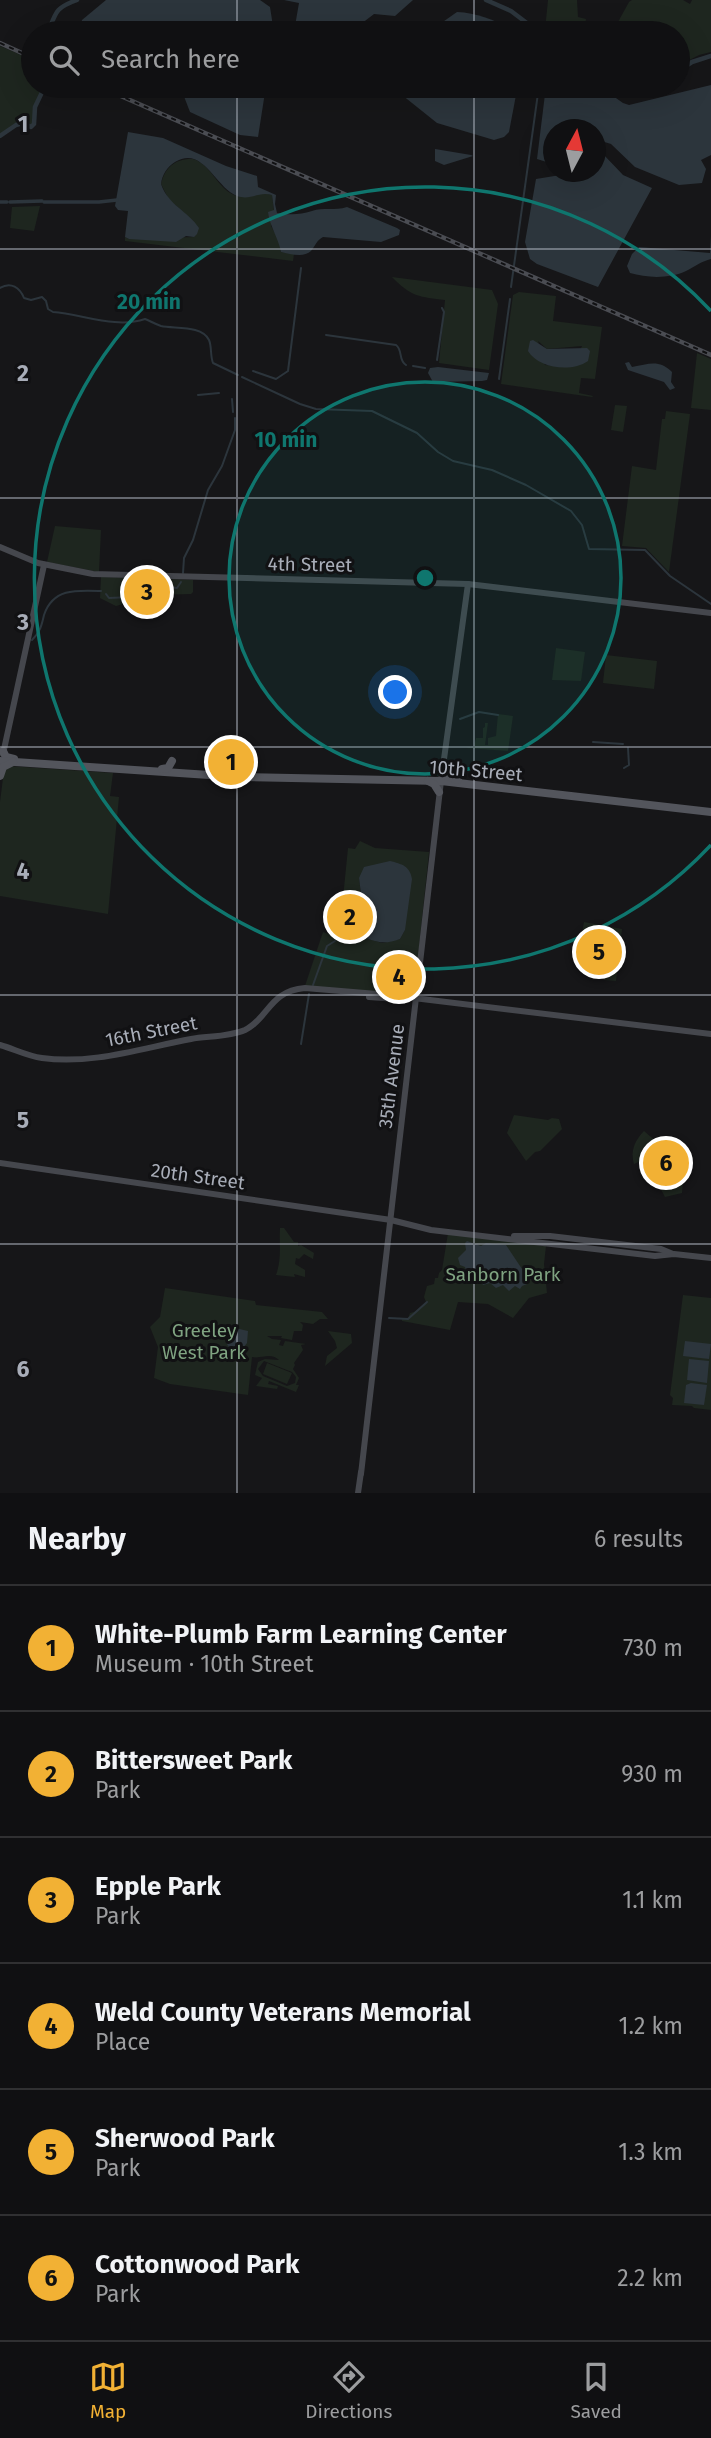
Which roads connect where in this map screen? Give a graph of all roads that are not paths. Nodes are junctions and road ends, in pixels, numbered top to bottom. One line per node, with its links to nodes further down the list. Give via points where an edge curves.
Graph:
1 (0, 547): 2 (main road)
2 (44, 565): 3 (main road, 4th Street, via 93,574); 5 (main road)
3 (464, 584): 4 (main road, 4th Street); 8 (main road, 35th Avenue)
4 (711, 613)
5 (1, 758): 6 (main road, 10th Street); 7 (main road)
6 (13, 762): 7 (main road, 10th Street); 12 (main road, via 3,767)
7 (34, 763): 9 (main road, 10th Street)
8 (443, 768): 13 (main road, 35th Avenue); 14 (main road, via 447,776)
9 (146, 771): 10 (main road, 10th Street); 10 (main road, via 166,769 172,762 176,770)
10 (195, 774): 11 (main road, 10th Street)
11 (236, 775): 13 (main road, 10th Street); 15 (main road, 10th Street)
12 (0, 776)
13 (441, 780): 14 (main road, 10th Street); 15 (main road, 10th Street); 16 (main road, 10th Street); 17 (main road, 35th Avenue)
14 (458, 780): 16 (main road, 10th Street)
15 (425, 781): 17 (main road)
16 (489, 785): 18 (main road, 10th Street); 18 (main road, 10th Street)
17 (439, 792): 20 (main road, 35th Avenue)
18 (549, 792): 19 (main road, 10th Street); 19 (main road, 10th Street)
19 (711, 811)
20 (416, 999): 21 (main road, 16th Street); 22 (main road, 16th Street, via 294,991 276,999 253,1024 236,1033 86,1059 42,1058); 24 (main road, 35th Avenue)
21 (711, 1034)
22 (0, 1045)
23 (0, 1163): 24 (main road, 20th Street)
24 (391, 1220): 25 (main road, 20th Street, via 500,1235); 26 (main road, 20th Street, via 431,1230); 29 (main road, 35th Avenue)
25 (568, 1238): 26 (main road); 27 (main road, 20th Street)
26 (532, 1241): 27 (main road, 20th Street, via 655,1256)
27 (674, 1254): 28 (main road, 20th Street)
28 (711, 1258)
29 (358, 1493)

